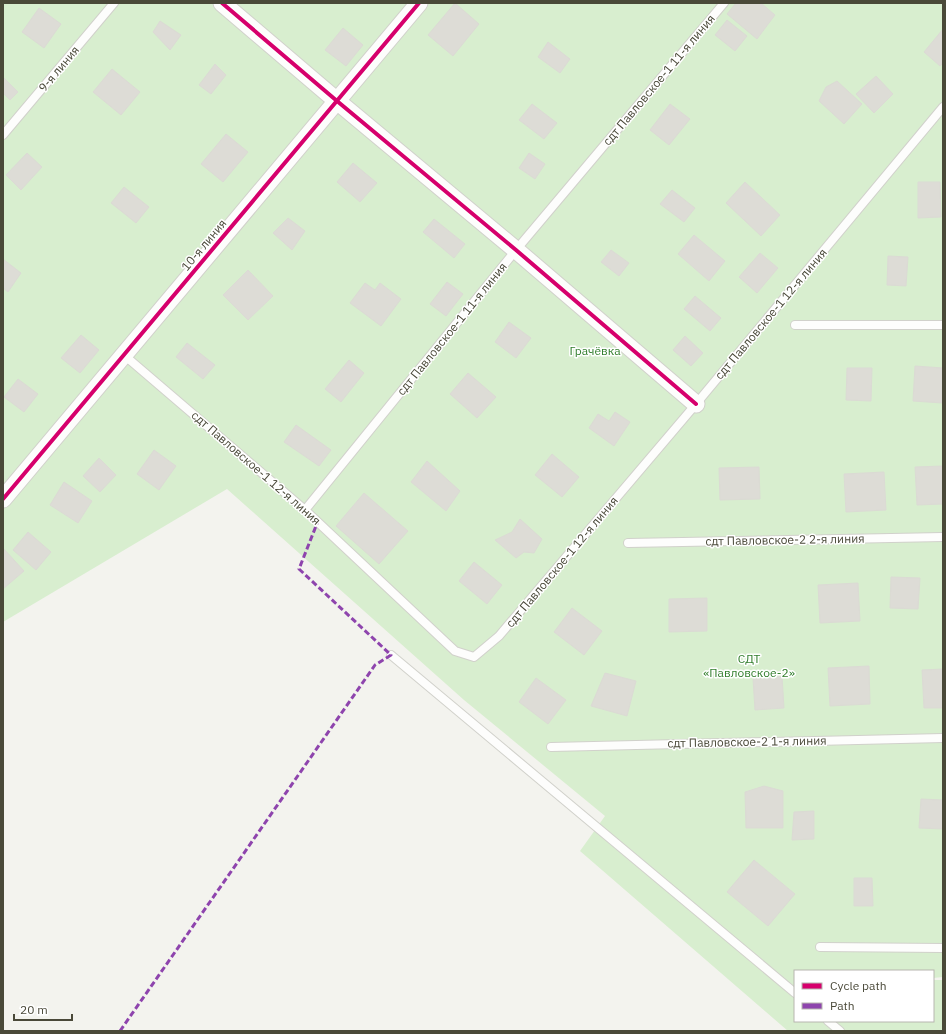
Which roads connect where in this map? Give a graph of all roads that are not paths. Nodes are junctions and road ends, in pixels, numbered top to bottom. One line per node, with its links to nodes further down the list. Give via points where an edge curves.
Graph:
1 (114, 3): 7 (lane, 9-я линия)
2 (222, 3): 5 (street)
3 (419, 3): 5 (street, 10-я линия)
4 (724, 3): 8 (lane, сдт Павловское-1 11-я линия)
5 (337, 101): 8 (street); 11 (street, 10-я линия)
6 (943, 107): 12 (lane, сдт Павловское-1 12-я линия)
7 (3, 135)
8 (516, 250): 12 (street); 14 (lane, сдт Павловское-1 11-я линия)
9 (795, 325): 10 (lane)
10 (943, 325)
11 (124, 355): 13 (street, 10-я линия); 14 (lane, сдт Павловское-1 12-я линия)
12 (696, 404): 14 (lane, сдт Павловское-1 12-я линия, via 500,636 474,657 455,651)
13 (3, 499)
14 (305, 510)
15 (943, 537): 16 (lane, сдт Павловское-2 2-я линия)
16 (628, 542)
17 (391, 655): 22 (lane)
18 (943, 738): 19 (lane, сдт Павловское-2 1-я линия)
19 (551, 747)
20 (820, 947): 21 (lane)
21 (943, 948)
22 (794, 992)
23 (829, 1022): 24 (lane)
24 (840, 1031)

